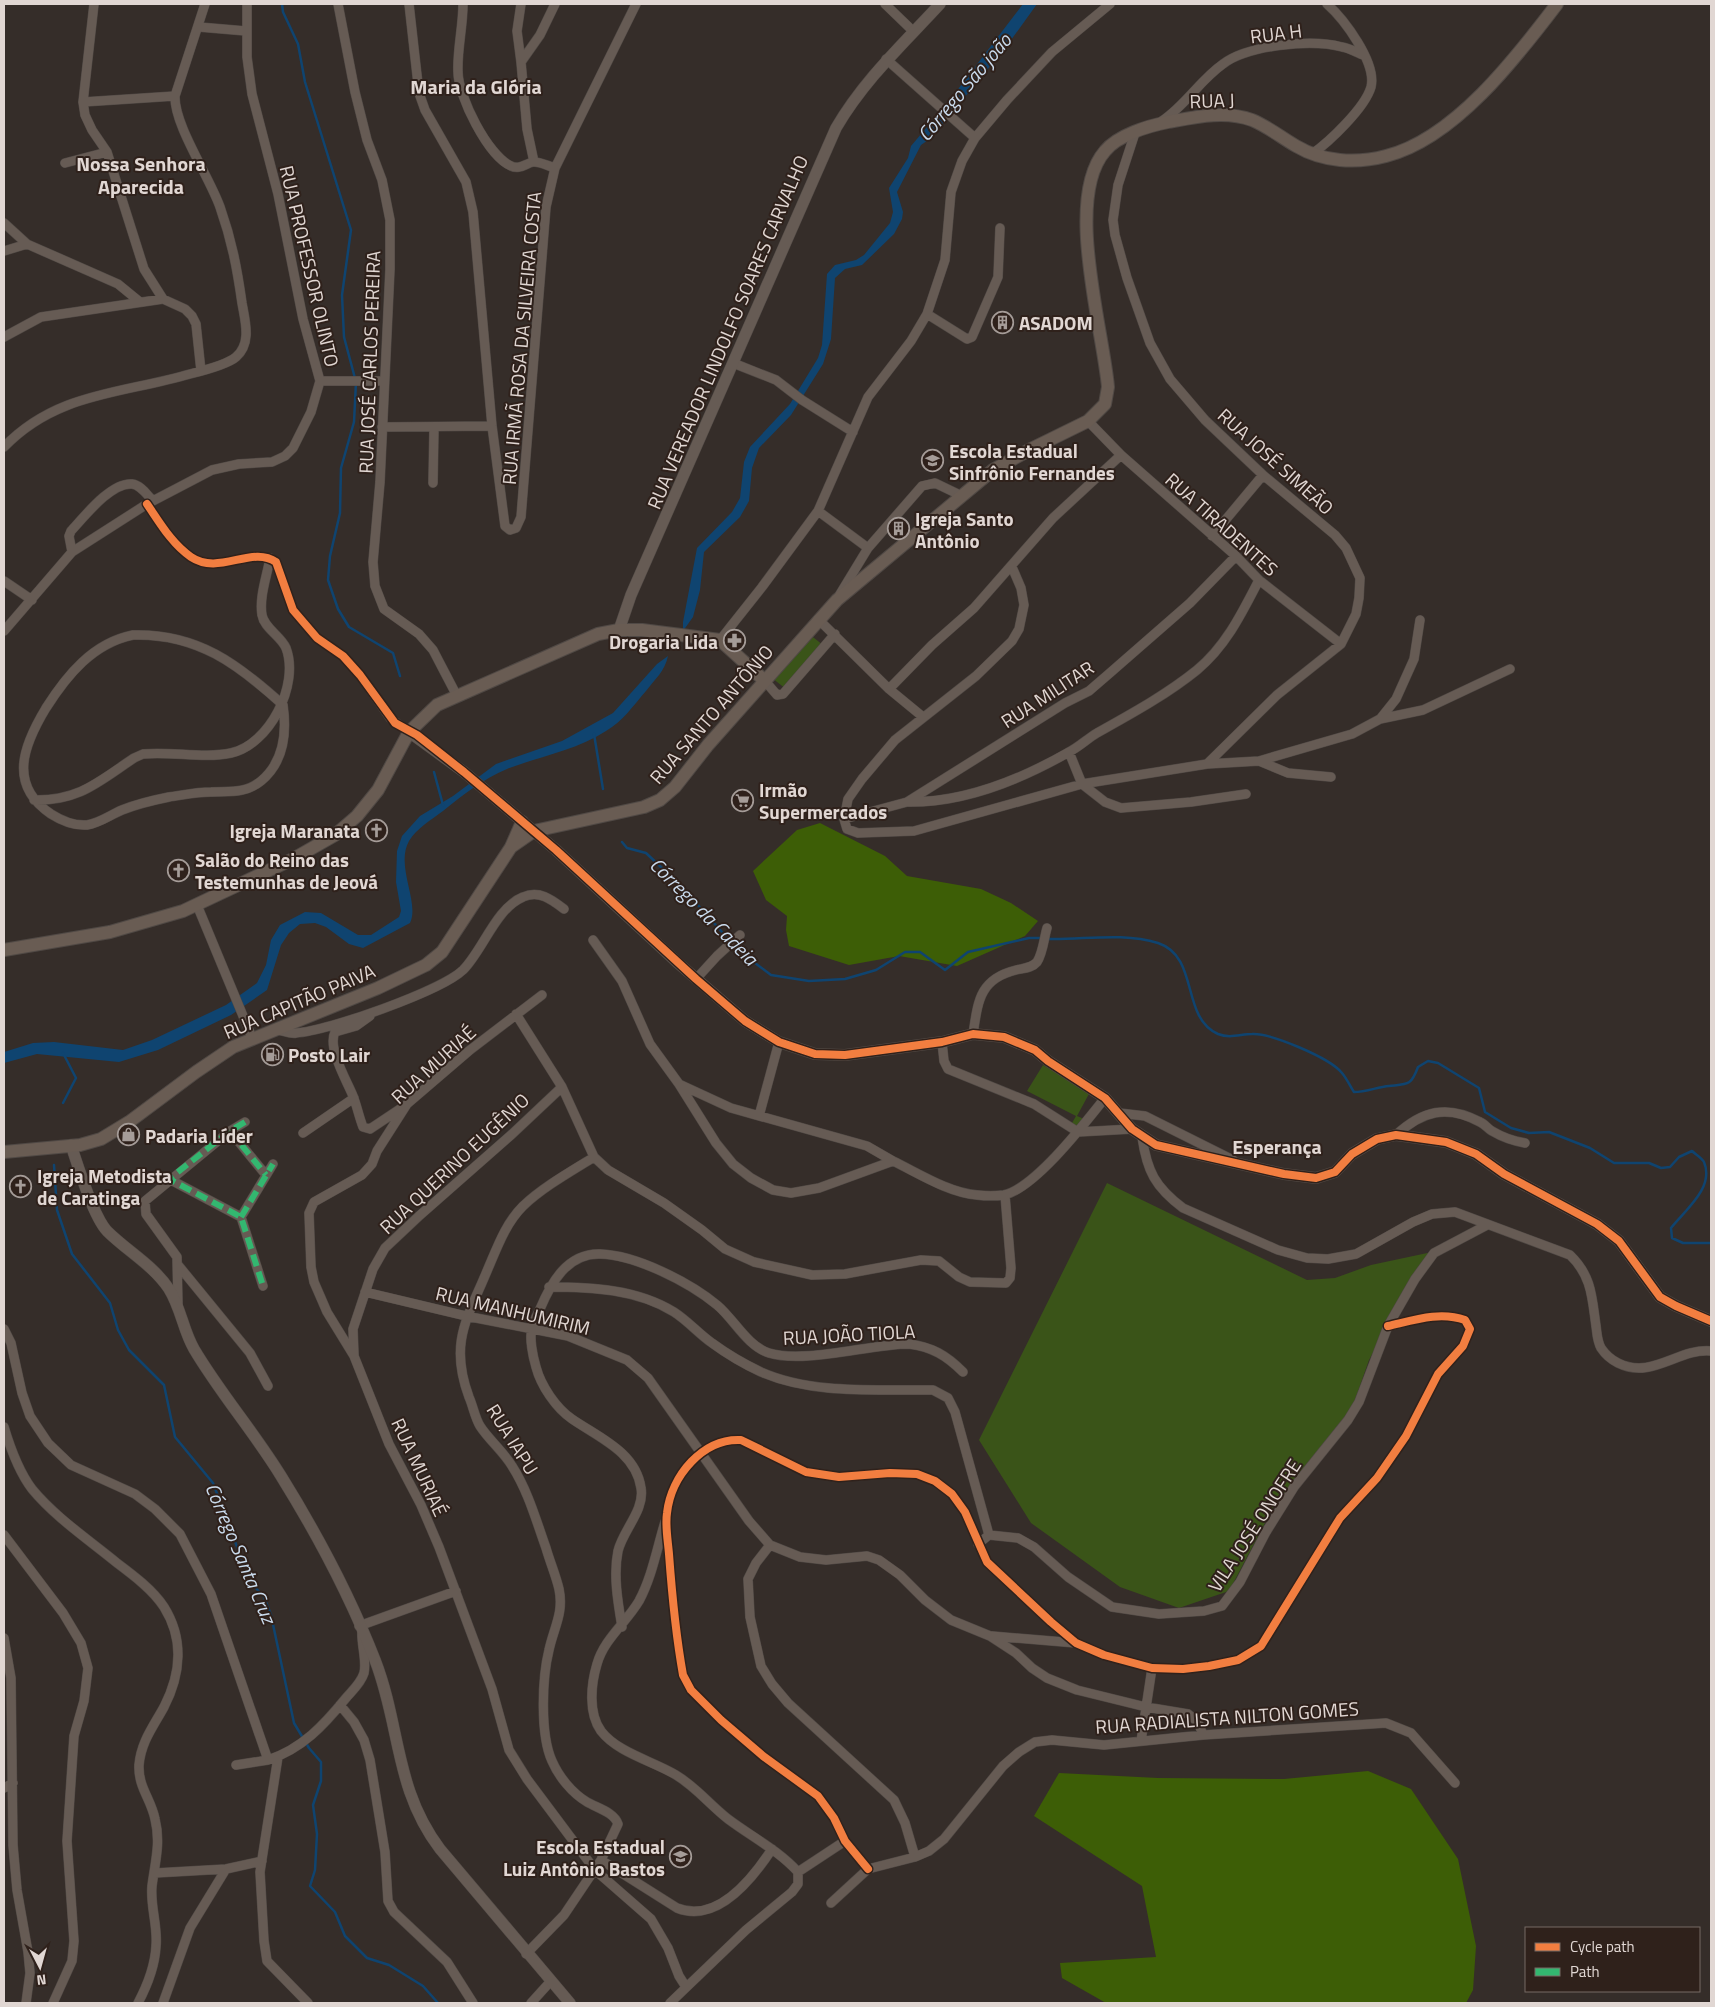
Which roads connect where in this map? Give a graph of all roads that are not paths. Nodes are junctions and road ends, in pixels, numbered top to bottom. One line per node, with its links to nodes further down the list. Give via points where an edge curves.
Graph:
1 (94, 4): 22 (street)
2 (205, 4): 15 (street)
3 (247, 4): 16 (street, RUA PROFESSOR OLINTO)
4 (338, 4): 42 (street, RUA JOSÉ CARLOS PEREIRA, via 355,92 367,140 382,180 390,220)
5 (410, 4): 44 (street, via 419,93 425,110 466,182 473,212)
6 (463, 4): 28 (street, via 458,71 466,104 484,138 500,159 515,168)
7 (521, 4): 20 (street, via 516,31)
8 (555, 4): 20 (street, via 540,35)
9 (636, 4): 30 (street, RUA IRMÃ ROSA DA SILVEIRA COSTA)
10 (885, 4): 17 (street)
11 (940, 4): 17 (street, RUA VEREADOR LINDOLFO SOARES CARVALHO)
12 (1110, 4): 25 (street, via 1052,52)
13 (1327, 4): 18 (street, via 1342,17)
14 (1557, 4): 27 (main road, RUA J, via 1472,102 1426,139 1387,156 1364,161 1340,161)
15 (199, 27): 16 (street); 21 (street)
16 (246, 31): 41 (street, RUA PROFESSOR OLINTO, via 252,94)
17 (914, 32): 19 (street, RUA VEREADOR LINDOLFO SOARES CARVALHO)
18 (1363, 55): 23 (street, RUA H, via 1325,45 1251,50 1223,63 1174,114); 27 (street, via 1372,76 1371,88 1343,127)
19 (886, 59): 25 (street); 39 (street, RUA VEREADOR LINDOLFO SOARES CARVALHO, via 836,128)
20 (521, 62): 28 (street, via 527,129)
21 (175, 96): 22 (street); 40 (street, via 174,110 208,177 234,245 246,333 243,348 236,358)
22 (84, 102): 26 (street, via 85,116)
23 (1158, 124): 24 (main road, RUA J); 27 (main road, RUA J, via 1218,115 1236,116 1253,121)
24 (1135, 133): 43 (main road, RUA SANTO ANTÔNIO, via 1105,150 1088,192 1088,250 1108,386 1105,404); 50 (street, RUA JOSÉ SIMEÃO, via 1118,185 1113,220 1127,278 1150,343 1185,397)
25 (975, 138): 37 (street, via 962,161 951,192 945,260)
26 (107, 152): 29 (street); 35 (street, via 144,269)
27 (1312, 154)
28 (534, 162): 30 (street)
29 (65, 163)
30 (555, 168): 44 (street, RUA IRMÃ ROSA DA SILVEIRA COSTA, via 546,207 521,517 514,529 507,529 505,522)
31 (4, 223): 33 (street)
32 (1000, 228): 37 (street, via 998,277 972,337 967,339)
33 (27, 244): 34 (street); 36 (street, via 118,284)
34 (4, 251)
35 (163, 300): 36 (street); 40 (street, via 185,309 192,316 196,324)
36 (140, 302): 38 (street, via 41,317)
37 (927, 314): 47 (street, via 911,341 868,397)
38 (4, 337)
39 (733, 363): 47 (street, via 767,375); 67 (street, RUA VEREADOR LINDOLFO SOARES CARVALHO)
40 (201, 371): 48 (street, via 63,406 20,430)
41 (320, 381): 42 (street); 53 (street, RUA PROFESSOR OLINTO, via 311,412 294,448 285,456 272,462 212,470)
42 (384, 381): 45 (street, RUA JOSÉ CARLOS PEREIRA)
43 (1088, 421): 49 (street, RUA TIRADENTES); 52 (main road, RUA SANTO ANTÔNIO, via 993,470)
44 (492, 426): 46 (street)
45 (382, 427): 46 (street); 75 (street, RUA JOSÉ CARLOS PEREIRA, via 373,562 378,599 388,612 430,645)
46 (434, 428): 51 (street)
47 (852, 432): 54 (street)
48 (4, 447)
49 (1121, 455): 55 (street, RUA TIRADENTES); 60 (street, via 1053,518)
50 (1263, 475): 55 (street); 71 (street, RUA JOSÉ SIMEÃO, via 1335,535 1355,565 1360,578 1360,598)
51 (433, 483)
52 (960, 495): 56 (street, RUA SANTO ANTÔNIO, via 935,483 922,486); 64 (main road, RUA SANTO ANTÔNIO)
53 (150, 503): 57 (street, RUA PROFESSOR OLINTO); 57 (street, via 138,486 117,487 71,531); 59 (street, via 174,543 192,558 216,563 260,556)
54 (818, 511): 56 (street); 70 (street)
55 (1212, 536): 58 (street, RUA TIRADENTES)
56 (868, 548): 64 (street, RUA SANTO ANTÔNIO)
57 (72, 552): 63 (street, RUA PROFESSOR OLINTO)
58 (1236, 556): 61 (street, RUA TIRADENTES); 87 (street, RUA MILITAR, via 1190,602 1089,691)
59 (270, 558): 76 (street, via 262,617 286,649 288,682); 79 (street, via 276,562 293,610 317,638 343,656 390,718)
60 (1012, 567): 74 (street); 77 (street, via 1024,605 1020,629 976,676)
61 (1260, 580): 71 (street, RUA TIRADENTES); 80 (street, via 1234,629 1197,670 1130,716)
62 (4, 581): 63 (street)
63 (32, 600): 68 (street, RUA PROFESSOR OLINTO)
64 (837, 600): 65 (main road, RUA SANTO ANTÔNIO)
65 (818, 619): 69 (street); 73 (main road, RUA SANTO ANTÔNIO)
66 (1420, 620): 78 (street, via 1414,659 1396,699)
67 (618, 630): 70 (main road); 75 (main road, via 598,634)
68 (4, 632)
69 (835, 634): 73 (street, via 783,694 777,695); 74 (street)
70 (720, 640): 73 (main road)
71 (1341, 644): 82 (street, RUA JOSÉ SIMEÃO, via 1277,695)
72 (1510, 669): 78 (street, via 1423,710)
73 (765, 681): 90 (main road, RUA SANTO ANTÔNIO, via 660,800 644,807)
74 (889, 689): 77 (street)
75 (457, 696): 79 (main road, via 438,704)
76 (283, 705): 86 (street, via 258,738 245,748 221,754 143,754 80,793 52,800); 86 (street, via 286,730 280,755 272,771 251,789 156,800 87,825 60,820); 86 (street, via 242,669 201,647 171,637 119,638 90,654 70,675 38,720 28,741 23,764 24,781)
77 (923, 717): 88 (street, via 895,740 862,778 848,799)
78 (1380, 718): 81 (street, via 1352,734)
79 (413, 733): 89 (street); 92 (main road, via 378,790 345,827 293,859)
80 (1069, 752): 84 (street); 87 (street, via 1014,780 934,802)
81 (1259, 761): 82 (street); 83 (street, via 1288,773)
82 (1207, 764): 84 (street)
83 (1331, 777)
84 (1082, 784): 85 (street, via 1105,802 1121,808); 88 (street, via 914,831 858,834 847,829)
85 (1246, 794)
86 (34, 800)
87 (907, 802): 88 (street)
88 (844, 819)
89 (522, 822): 90 (street); 91 (main road)
90 (534, 832): 91 (main road); 98 (street)
91 (511, 847): 102 (main road, RUA CAPITÃO PAIVA, via 435,959 378,988)
92 (197, 905): 97 (main road, via 110,932); 104 (street)
93 (564, 909): 100 (street, via 539,894 524,896 503,913 479,949 454,978)
94 (1046, 931): 103 (street, via 1040,957 1028,968 992,979 978,1001)
95 (738, 938): 98 (street)
96 (593, 940): 107 (street, via 622,981 650,1044)
97 (4, 950)
98 (696, 979): 105 (street, via 752,1026)
99 (542, 995): 101 (street, RUA MURIAÉ)
100 (380, 1009): 102 (street, via 297,1033); 109 (street, via 356,1026 335,1032 333,1038 337,1059)
101 (516, 1014): 108 (street); 111 (street, RUA MURIAÉ)
102 (278, 1030): 104 (main road, RUA CAPITÃO PAIVA)
103 (972, 1034): 106 (street); 110 (street, via 1020,1042)
104 (253, 1040): 122 (main road, RUA CAPITÃO PAIVA, via 233,1047 101,1139)
105 (779, 1042): 106 (street, via 815,1054 845,1054); 113 (street)
106 (942, 1042): 117 (street, via 948,1069 1034,1104)
107 (679, 1084): 113 (street, via 731,1108); 125 (street, via 733,1164 772,1190 790,1193 819,1188)
108 (562, 1087): 124 (street); 136 (street, RUA QUERINO EUGÊNIO, via 385,1248 372,1269)
109 (354, 1098): 111 (street, via 363,1127 367,1130); 118 (street)
110 (1105, 1098): 112 (street); 117 (street)
111 (407, 1104): 144 (street, RUA MURIAÉ, via 366,1170 314,1202 309,1213 314,1282 327,1312)
112 (1119, 1112): 115 (street); 127 (street, via 1145,1116)
113 (759, 1116): 125 (street, via 867,1146)
114 (245, 1122): 116 (street)
115 (1132, 1129): 117 (street); 120 (street)
116 (230, 1130): 128 (street); 129 (street)
117 (1078, 1132): 130 (street, via 1026,1183)
118 (303, 1133)
119 (1396, 1135): 121 (street, via 1420,1116 1438,1112 1460,1113 1482,1122 1498,1134); 127 (street, via 1377,1139 1352,1154 1335,1172 1316,1178); 139 (street, via 1446,1142 1476,1154 1504,1174 1597,1224 1619,1241 1660,1297)
120 (1142, 1137): 127 (street, via 1176,1151); 132 (street, via 1147,1166 1170,1198 1183,1208 1278,1250 1307,1258 1328,1259 1356,1254 1432,1214 1454,1212)
121 (1525, 1143)
122 (72, 1145): 123 (main road, RUA CAPITÃO PAIVA); 137 (street, via 106,1229 154,1271 170,1291)
123 (4, 1152)
124 (594, 1157): 130 (street, via 608,1170 664,1203 725,1249 754,1262 812,1275 845,1274 932,1260 970,1282 1006,1283 1011,1268); 138 (street, RUA IAPU, via 523,1207 499,1241)
125 (893, 1161): 130 (street, via 949,1188 976,1196)
126 (273, 1164): 128 (street)
127 (1241, 1164)
128 (266, 1175): 131 (street)
129 (169, 1179): 131 (street); 133 (street, via 145,1201 144,1208 172,1248)
130 (1004, 1195)
131 (241, 1217): 134 (street)
132 (1487, 1225): 140 (street, VILA JOSÉ ONOFRE, via 1434,1253); 143 (street, via 1570,1255 1582,1266 1590,1284 1597,1338 1601,1349 1611,1359 1635,1368 1650,1368 1686,1354)
133 (178, 1265): 137 (street); 146 (street, via 250,1353)
134 (263, 1286)
135 (549, 1287): 142 (street, RUA JOÃO TIOLA); 145 (street, RUA JOÃO TIOLA, via 569,1263 584,1256 600,1254 621,1258 675,1278 698,1292 716,1304 754,1345 767,1352 805,1355 909,1344 926,1346 947,1356); 151 (street, via 600,1288 658,1304 685,1320 734,1358 800,1384 933,1390 943,1394 955,1412)
136 (365, 1292): 138 (street, RUA MANHUMIRIM); 144 (street, RUA QUERINO EUGÊNIO, via 354,1329)
137 (178, 1308): 156 (street, via 194,1348 281,1475 324,1550)
138 (466, 1316): 142 (street, RUA MANHUMIRIM); 174 (street, RUA IAPU, via 459,1352 463,1380 480,1426 523,1483 559,1587 562,1606 549,1648 544,1685 546,1745 570,1789 618,1821)
139 (1711, 1321)
140 (1388, 1326): 151 (street, VILA JOSÉ ONOFRE, via 1352,1414 1294,1487 1240,1582 1222,1606 1204,1611 1159,1614 1112,1607 1068,1577 1034,1547 1018,1538); 160 (street, via 1435,1316 1454,1316 1465,1320 1470,1329 1463,1346 1438,1374 1406,1436 1377,1478 1340,1518 1261,1646 1238,1660 1183,1669)
141 (4, 1328): 166 (street, via 30,1416 48,1443 71,1465 135,1494 180,1534 211,1594)
142 (531, 1329): 148 (street, RUA MANHUMIRIM, via 568,1336 627,1360 648,1378); 155 (street, via 536,1367 554,1401 571,1418 611,1442 631,1464 640,1483 642,1499 618,1550 617,1586)
143 (1711, 1352)
144 (354, 1356): 154 (street, RUA MURIAÉ)
145 (963, 1372)
146 (268, 1386)
147 (4, 1427): 180 (street, via 31,1488 147,1589 162,1605 175,1628 178,1655 175,1677 164,1707 141,1750 139,1775 142,1790 152,1809 159,1845)
148 (701, 1451): 149 (street, via 678,1481 670,1497); 152 (street, via 731,1439 741,1440 806,1472 839,1476 917,1474 952,1494 965,1512); 153 (street, RUA MANHUMIRIM, via 749,1521)
149 (667, 1514): 155 (street, via 648,1581); 171 (street, via 680,1656 683,1675 691,1690 756,1750 818,1796)
150 (4, 1535): 186 (street, via 64,1613 82,1643 88,1668 84,1701 74,1736 67,1841 74,1941 72,1961)
151 (989, 1535): 152 (street)
152 (978, 1544): 159 (street, via 987,1562)
153 (770, 1545): 157 (street, via 800,1557 826,1560 867,1556 879,1560 951,1620); 173 (street, via 748,1579 750,1617 761,1666 794,1709 894,1800)
154 (456, 1592): 156 (street); 178 (street, RUA MURIAÉ, via 492,1689 509,1750)
155 (622, 1627): 172 (street, via 609,1640 597,1664 593,1702 601,1731 622,1747 677,1775 730,1820)
156 (360, 1628): 161 (street, via 364,1674); 182 (street, via 384,1689 405,1782 418,1815 440,1849)
157 (990, 1636): 159 (street); 162 (street, via 1046,1678 1078,1690)
158 (5, 1642): 168 (street, via 11,1678)
159 (1076, 1643): 160 (street, via 1104,1655)
160 (1152, 1668): 162 (street)
161 (340, 1705): 165 (street, via 313,1735); 190 (street, via 364,1740 370,1760 385,1852 388,1901 394,1912 447,1962)
162 (1146, 1707): 163 (street, via 1194,1717); 164 (street)
163 (1203, 1735): 164 (street, RUA RADIALISTA NILTON GOMES); 169 (street, RUA RADIALISTA NILTON GOMES, via 1386,1723 1410,1733)
164 (1141, 1741): 173 (street, RUA RADIALISTA NILTON GOMES, via 1104,1745 1052,1740 1035,1742 1003,1766 944,1839)
165 (278, 1757): 166 (street); 175 (street)
166 (268, 1760): 167 (street)
167 (236, 1766)
168 (13, 1783): 170 (street); 185 (street, via 17,1890 30,1973)
169 (1455, 1783)
170 (4, 1788)
171 (845, 1841): 177 (street); 179 (street)
172 (772, 1849): 174 (street, via 742,1887 720,1903 690,1912 677,1908); 179 (street)
173 (915, 1857): 177 (street, RUA RADIALISTA NILTON GOMES)
174 (601, 1860): 178 (street)
175 (262, 1862): 176 (street); 189 (street, via 260,1891 268,1961)
176 (226, 1869): 180 (street); 188 (street, via 190,1928)
177 (868, 1869): 181 (street, RUA RADIALISTA NILTON GOMES)
178 (595, 1870): 182 (street, via 564,1916); 184 (street, RUA MURIAÉ, via 651,1919)
179 (798, 1872): 184 (street, via 798,1884 792,1892)
180 (155, 1873): 187 (street, via 152,1887 157,1946 147,1984)
181 (831, 1903)
182 (526, 1954): 183 (street)
183 (550, 1982): 191 (street); 192 (street)
184 (686, 1987): 193 (street)
185 (26, 2003)
186 (53, 2003)
187 (138, 2003)
188 (163, 2003)
189 (308, 2003)
190 (473, 2003)
191 (531, 2003)
192 (570, 2003)
193 (670, 2003)

